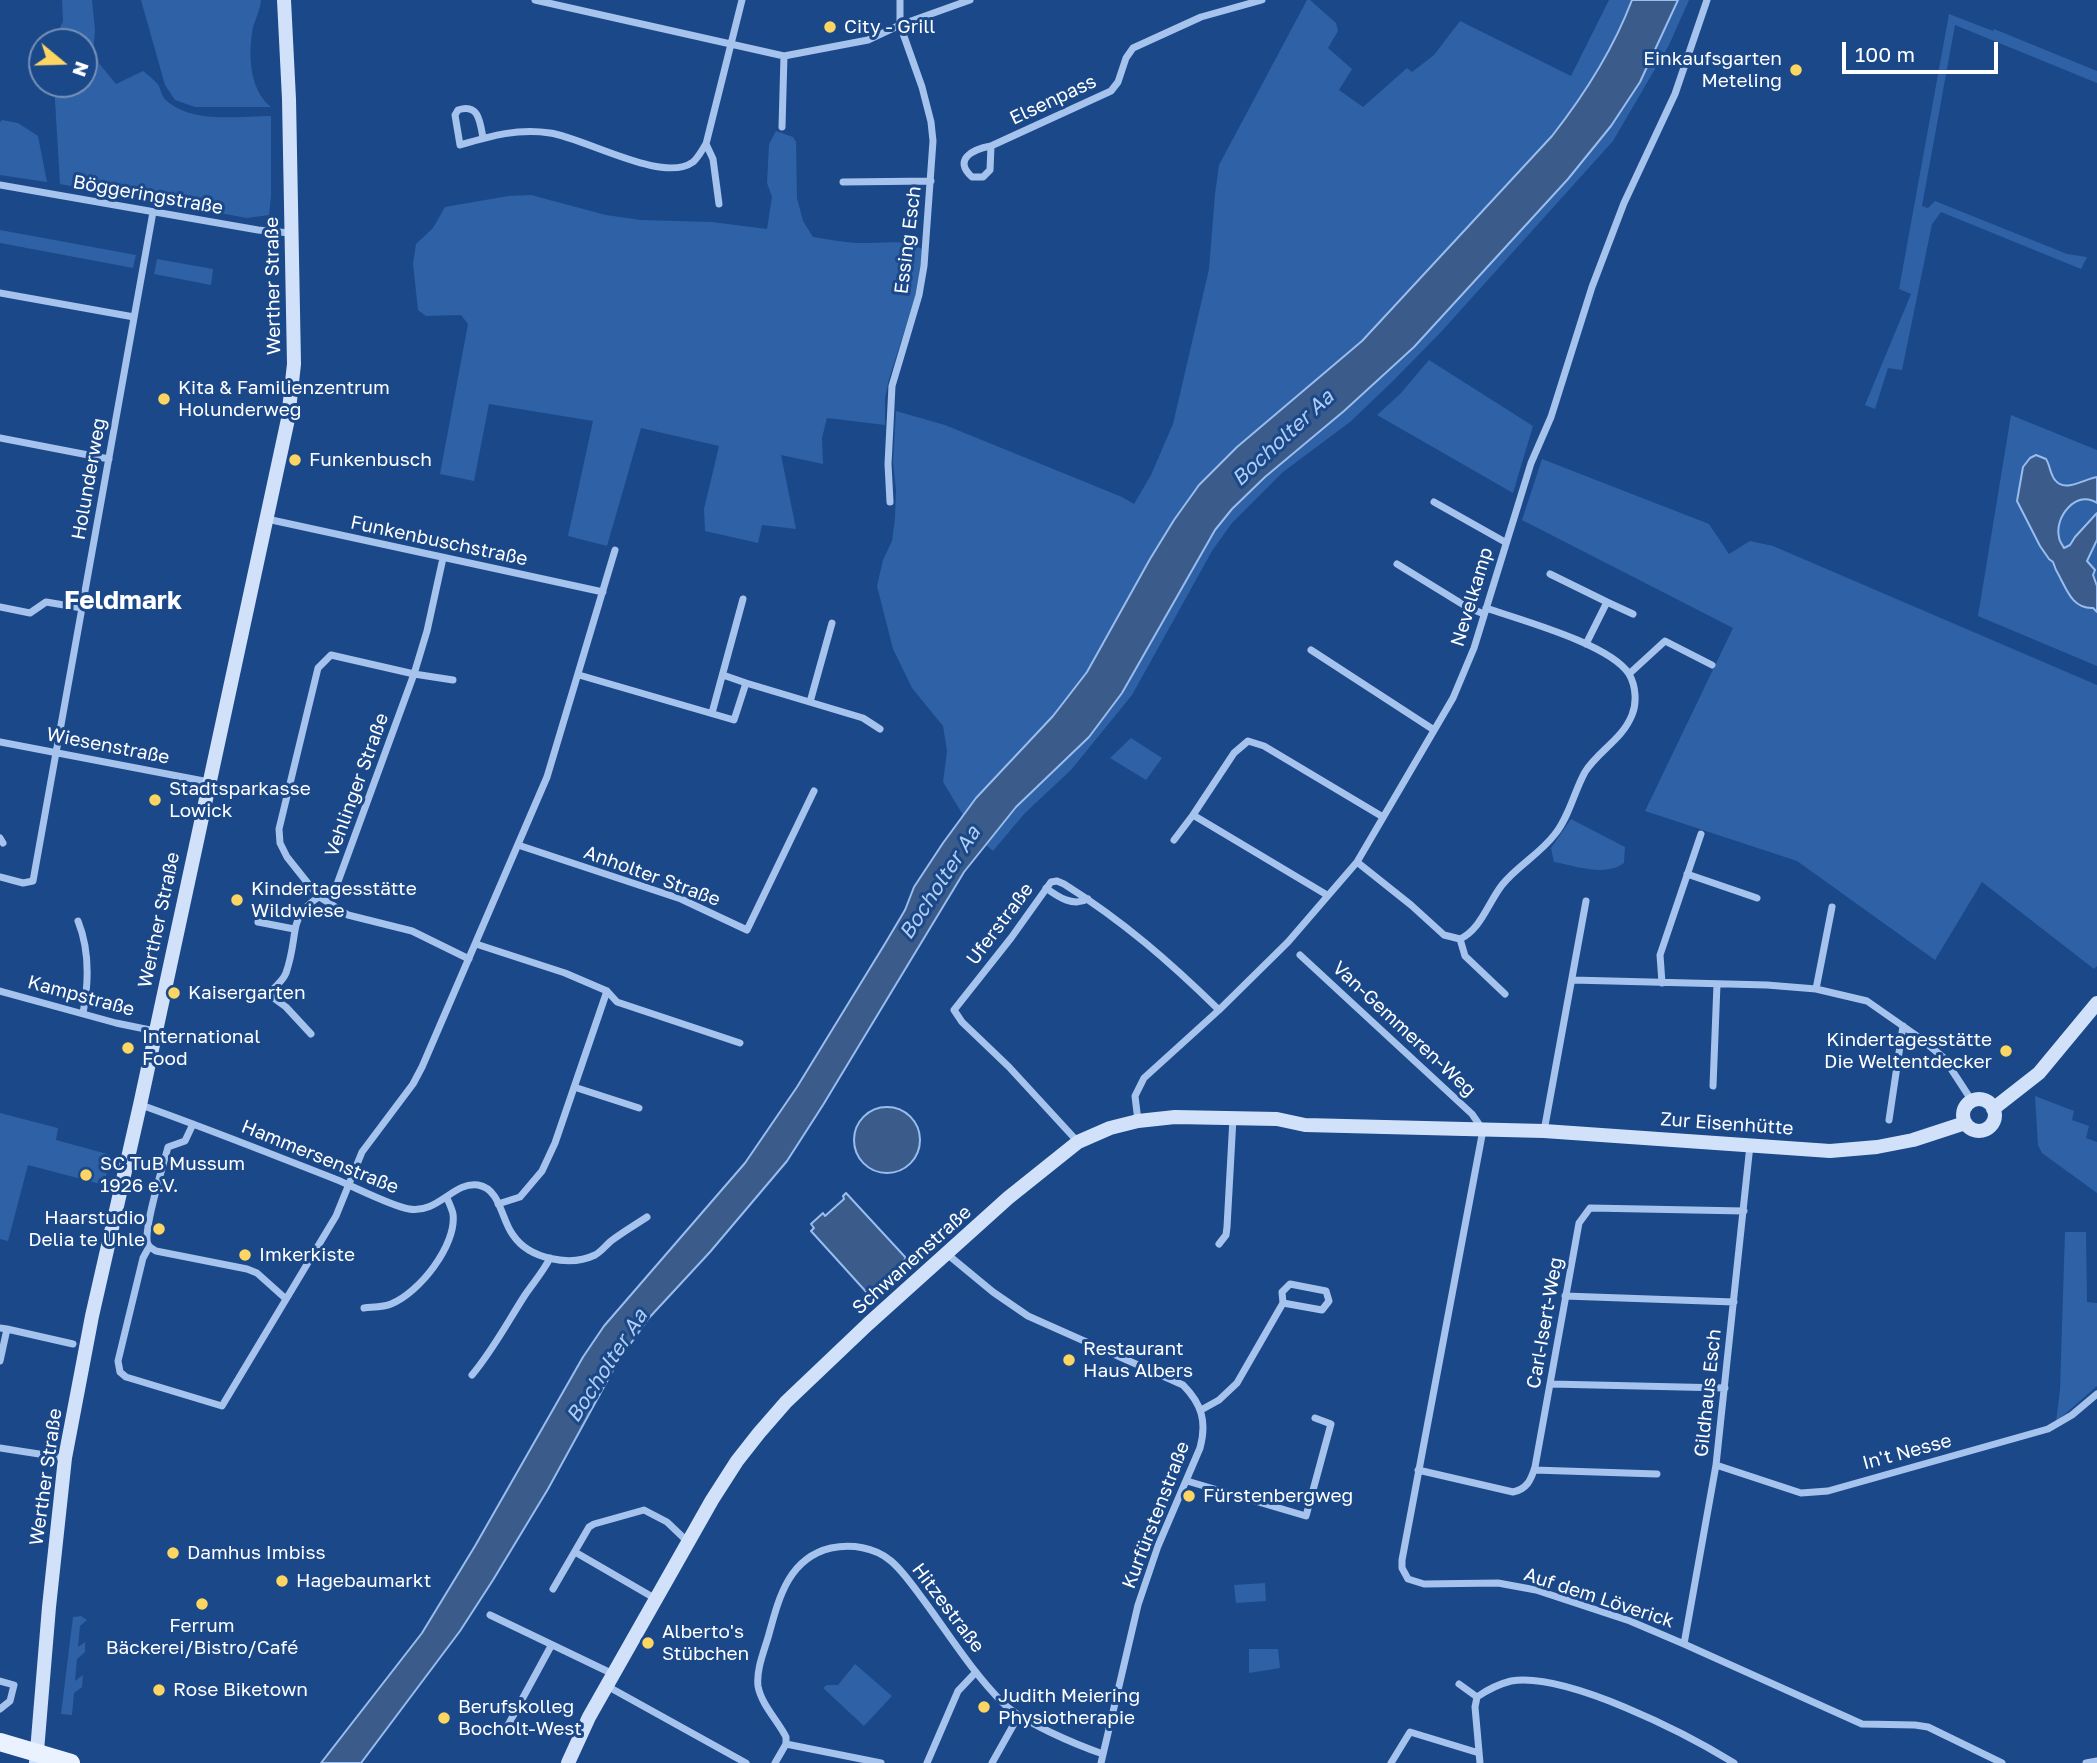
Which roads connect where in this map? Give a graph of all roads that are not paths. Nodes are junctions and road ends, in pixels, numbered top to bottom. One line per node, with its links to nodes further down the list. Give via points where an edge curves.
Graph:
1 (284, 0): 20 (street, Werther Straße)
2 (535, 0): 9 (street)
3 (742, 0): 9 (street)
4 (900, 0): 8 (street)
5 (970, 0): 8 (street)
6 (1262, 0): 14 (street, Elsenpass, via 1201,17 1133,48 1111,91)
7 (1707, 0): 28 (street, Nevelkamp, via 1675,94 1624,203 1592,287)
8 (900, 25): 10 (street, via 868,40); 15 (street, Essing Esch, via 931,122)
9 (731, 44): 10 (street); 13 (street)
10 (784, 56): 11 (street)
11 (782, 127)
12 (483, 138): 12 (street, via 460,145 458,110 466,107 478,114); 13 (street, via 527,130 552,133 670,170 693,162)
13 (706, 145): 18 (street, via 713,159)
14 (991, 146): 14 (street, Elsenpass, via 973,150 965,160 972,177 984,177 990,170)
15 (931, 181): 16 (street); 25 (street, Essing Esch, via 919,295 892,386)
16 (843, 182)
17 (0, 185): 19 (street, Böggeringstraße)
18 (719, 204)
19 (153, 212): 20 (street, Böggeringstraße); 22 (street, Holunderweg)
20 (290, 233): 27 (street, Werther Straße, via 294,364 288,419)
21 (0, 293): 22 (street)
22 (134, 317): 24 (street, Holunderweg)
23 (0, 438): 24 (street)
24 (109, 459): 37 (street, Holunderweg)
25 (890, 502)
26 (1434, 502): 28 (street)
27 (267, 519): 30 (street, Funkenbuschstraße); 56 (street, Werther Straße)
28 (1505, 542): 38 (street, Nevelkamp)
29 (615, 550): 33 (street)
30 (443, 558): 33 (street, Funkenbuschstraße); 44 (street, Vehlinger Straße)
31 (1397, 564): 38 (street, via 1467,607)
32 (1550, 575): 35 (street)
33 (603, 592): 46 (street)
34 (743, 599): 47 (street)
35 (1607, 602): 39 (street); 41 (street)
36 (0, 607): 37 (street, via 30,613 46,601)
37 (82, 608): 55 (street, Holunderweg)
38 (1485, 611): 41 (street); 53 (street, Nevelkamp, via 1465,675)
39 (1633, 614)
40 (832, 622): 50 (street)
41 (1586, 644): 45 (street)
42 (1311, 650): 53 (street)
43 (1712, 665): 45 (street, via 1665,641)
44 (414, 674): 48 (street); 68 (street, Vehlinger Straße, via 336,887); 68 (street, via 331,655 318,668 279,829 287,858)
45 (1629, 674): 76 (street, via 1636,700 1625,728 1586,771 1556,833 1501,886 1474,929)
46 (579, 675): 51 (street); 62 (street, via 547,777)
47 (723, 675): 49 (street); 51 (street)
48 (453, 680)
49 (746, 683): 50 (street); 51 (street, via 734,720)
50 (810, 702): 52 (street, via 863,718)
51 (712, 713)
52 (880, 729)
53 (1434, 730): 59 (street, Nevelkamp)
54 (0, 742): 55 (street, Wiesenstraße)
55 (56, 752): 56 (street, Wiesenstraße); 65 (street, Holunderweg, via 33,881)
56 (209, 782): 91 (street, Werther Straße)
57 (814, 791): 62 (street, Anholter Straße, via 747,930 681,899)
58 (1193, 815): 59 (street, via 1234,753 1248,741); 61 (street); 67 (street)
59 (1383, 817): 63 (street, Nevelkamp)
60 (1701, 834): 64 (street)
61 (1174, 841)
62 (518, 845): 77 (street)
63 (1357, 862): 67 (street, Nevelkamp); 76 (street, via 1444,935)
64 (1687, 874): 69 (street); 81 (street, via 1660,955)
65 (0, 877)
66 (1046, 888): 70 (street, via 1071,902); 70 (street, Uferstraße, via 1057,881); 107 (street, Uferstraße, via 954,1010)
67 (1327, 895): 88 (street, Nevelkamp, via 1288,942)
68 (318, 896): 75 (street, Vehlinger Straße, via 298,915); 79 (street, via 348,915 412,931)
69 (1757, 898)
70 (1088, 899): 88 (street, Uferstraße, via 1165,958)
71 (1586, 901): 80 (street)
72 (1832, 907): 83 (street)
73 (78, 921): 89 (street, via 88,966)
74 (258, 922): 75 (street)
75 (294, 929): 92 (street, Vehlinger Straße, via 285,975 268,994)
76 (1460, 939): 86 (street, via 1465,956)
77 (476, 944): 79 (street); 85 (street)
78 (1300, 955): 105 (street, Van-Gemmeren-Weg, via 1472,1114)
79 (469, 959): 109 (street, via 413,1084 362,1152)
80 (1572, 981): 81 (street); 106 (street)
81 (1662, 983): 82 (street)
82 (1717, 984): 83 (street); 94 (street)
83 (1816, 989): 90 (street, via 1867,1002)
84 (0, 991): 89 (street, Kampstraße)
85 (607, 991): 93 (street, via 617,1002); 95 (street)
86 (1505, 994)
87 (2097, 1003): 99 (street, Zur Eisenhütte, via 2039,1073)
88 (1219, 1010): 102 (street, Nevelkamp, via 1144,1078 1135,1096)
89 (83, 1013): 91 (street, Kampstraße)
90 (1903, 1027): 96 (street, via 1944,1058); 101 (street)
91 (155, 1031): 97 (street, Werther Straße)
92 (311, 1034)
93 (740, 1043)
94 (1713, 1086)
95 (574, 1087): 98 (street); 111 (street, via 542,1171 520,1197)
96 (1972, 1101): 99 (street, via 1984,1100); 103 (street, via 1964,1110)
97 (140, 1105): 104 (street, Hammersenstraße); 133 (street, Werther Straße)
98 (639, 1108)
99 (1993, 1109): 103 (street, Zur Eisenhütte, via 1994,1121 1986,1130 1974,1130)
100 (1233, 1118): 102 (street, Schwanenstraße); 105 (street, Schwanenstraße, via 1305,1125); 114 (street, via 1227,1227)
101 (1889, 1120)
102 (1138, 1121): 107 (street, Schwanenstraße)
103 (1965, 1123): 108 (street, Zur Eisenhütte, via 1878,1147 1830,1151)
104 (192, 1124): 109 (street, Hammersenstraße); 115 (street, via 185,1141 168,1147 151,1211)
105 (1483, 1130): 106 (street, Zur Eisenhütte); 136 (street, Auf dem Löverick)
106 (1544, 1131): 108 (street, Zur Eisenhütte)
107 (1078, 1142): 116 (street, Schwanenstraße)
108 (1750, 1144): 112 (street, Gildhaus Esch)
109 (350, 1185): 110 (street, Hammersenstraße, via 406,1209 433,1206); 119 (street)
110 (447, 1198): 111 (street, Hammersenstraße, via 458,1189 479,1185 494,1195); 122 (street, via 453,1214 450,1233 424,1280 390,1305)
111 (498, 1204): 117 (street, Hammersenstraße, via 512,1235)
112 (1744, 1211): 118 (street, Carl-Isert-Weg, via 1590,1208 1579,1223); 120 (street, Gildhaus Esch)
113 (647, 1217): 117 (street, Hammersenstraße, via 594,1256 567,1261)
114 (1219, 1244)
115 (149, 1247): 119 (street, via 257,1273); 119 (street, via 118,1360 126,1377 222,1406)
116 (947, 1254): 130 (street, via 1028,1316 1183,1385); 139 (street, Schwanenstraße, via 764,1426)
117 (550, 1258): 126 (street)
118 (1565, 1296): 120 (street); 127 (street, Carl-Isert-Weg)
119 (286, 1299)
120 (1734, 1302): 128 (street, Gildhaus Esch)
121 (1283, 1303): 121 (street, via 1322,1310 1329,1301 1326,1292 1290,1284 1282,1292); 130 (street, via 1237,1382)
122 (365, 1308)
123 (3, 1329): 124 (street); 125 (street)
124 (73, 1345)
125 (0, 1361)
126 (472, 1375)
127 (1551, 1384): 128 (street); 135 (street, Carl-Isert-Weg)
128 (1725, 1388): 134 (street, Gildhaus Esch)
129 (2097, 1394): 134 (street, In't Nesse, via 2060,1423 2038,1433 1828,1491 1801,1493)
130 (1201, 1410): 138 (street, Kurfürstenstraße, via 1203,1434)
131 (1315, 1418): 138 (street, via 1331,1424 1306,1516)
132 (0, 1448): 133 (street)
133 (65, 1458): 158 (street, Werther Straße)
134 (1716, 1465): 144 (street, Gildhaus Esch)
135 (1534, 1470): 136 (street, via 1527,1485 1513,1492); 137 (street)
136 (1418, 1471): 144 (street, Auf dem Löverick, via 1402,1560 1408,1579 1424,1584 1498,1583 1536,1590)
137 (1657, 1474)
138 (1186, 1482): 157 (street, Kurfürstenstraße, via 1138,1605)
139 (688, 1542): 140 (street, via 667,1522 644,1510 589,1527); 142 (street, Schwanenstraße)
140 (575, 1552): 141 (street); 142 (street)
141 (553, 1589)
142 (656, 1599): 147 (street, Schwanenstraße)
143 (490, 1615): 145 (street)
144 (1684, 1644): 171 (street, Auf dem Löverick, via 1862,1724 1928,1727)
145 (551, 1646): 147 (street); 153 (street)
146 (976, 1672): 152 (street, Hitzestraße); 155 (street, Hitzestraße, via 891,1560 860,1547 829,1549 809,1557 786,1583 761,1664 758,1688); 165 (street, via 958,1691)
147 (610, 1680): 161 (street, Schwanenstraße); 162 (street)
148 (0, 1681): 151 (street, via 14,1685 10,1701)
149 (1459, 1684): 150 (street)
150 (1477, 1697): 156 (street); 170 (street, via 1511,1682 1570,1688 1654,1719)
151 (0, 1709)
152 (1019, 1715): 157 (street, Hitzestraße); 166 (street)
153 (507, 1727)
154 (0, 1742): 158 (main road)
155 (786, 1744): 163 (street); 164 (street)
156 (1479, 1753): 168 (street, via 1410,1732); 169 (street)
157 (1103, 1754): 167 (street, Kurfürstenstraße)
158 (37, 1758): 160 (main road)
159 (2097, 1761): 172 (street)
160 (71, 1763)
161 (568, 1763)
162 (746, 1763)
163 (775, 1763)
164 (881, 1763)
165 (925, 1763)
166 (992, 1763)
167 (1101, 1763)
168 (1391, 1763)
169 (1480, 1763)
170 (1734, 1763)
171 (2003, 1763)
172 (2086, 1763)

